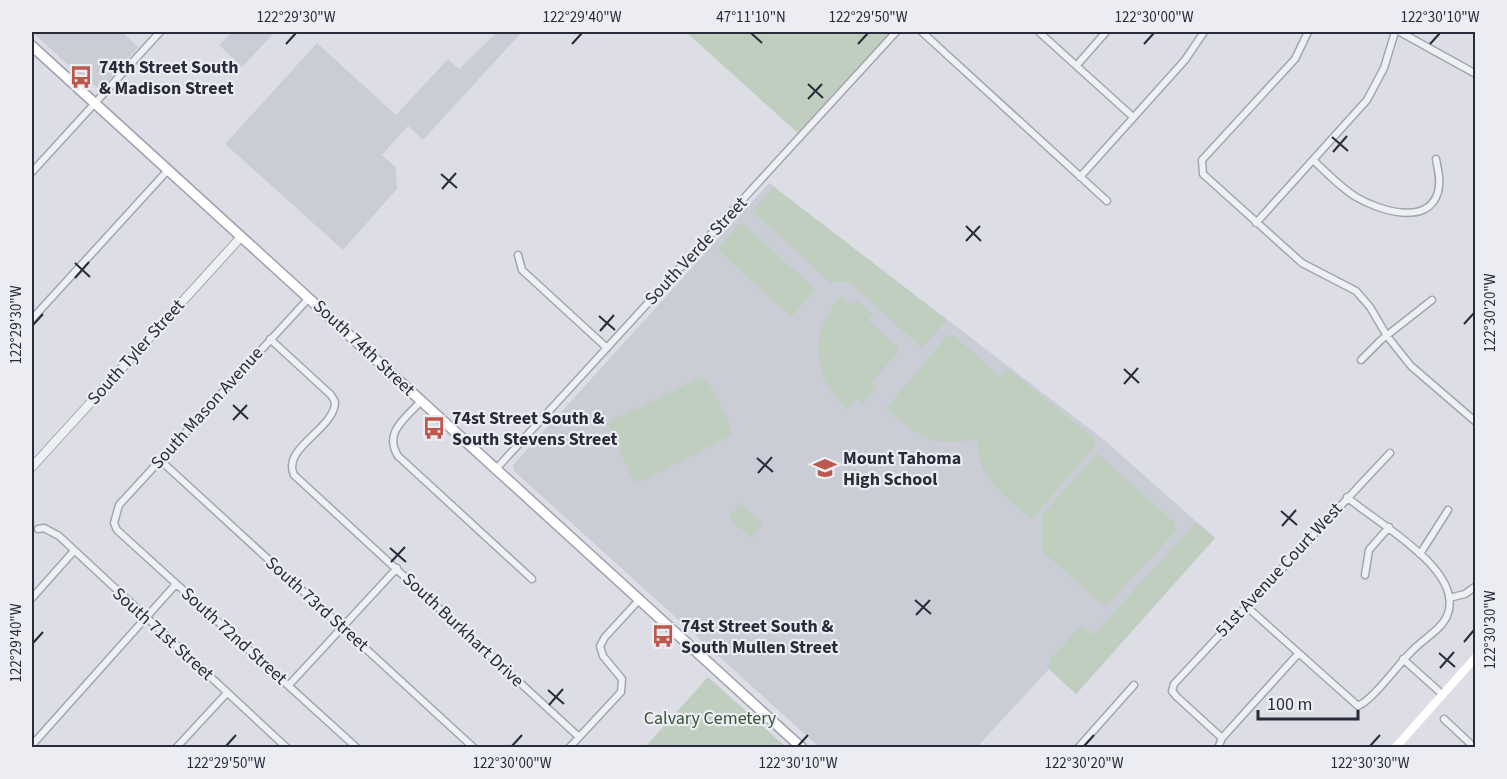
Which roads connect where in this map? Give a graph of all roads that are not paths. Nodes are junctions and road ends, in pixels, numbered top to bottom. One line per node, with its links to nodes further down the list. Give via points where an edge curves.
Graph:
1 (160, 32): 13 (street)
2 (896, 32): 29 (street, South Verde Street)
3 (922, 32): 19 (street)
4 (1040, 32): 11 (street)
5 (1106, 32): 11 (street)
6 (1204, 32): 14 (street, via 1185,60)
7 (1308, 32): 21 (street, via 1294,59 1205,156 1201,167 1205,177)
8 (1395, 32): 16 (street, via 1384,68 1367,100)
9 (1400, 32): 12 (street)
10 (32, 46): 13 (main road, South 74th Street)
11 (1077, 65): 14 (street)
12 (1476, 74)
13 (94, 104): 17 (main road, South 74th Street); 18 (street)
14 (1133, 117): 19 (street)
15 (1436, 159): 16 (street, via 1437,196 1423,209 1407,213 1383,209 1357,197)
16 (1313, 160): 21 (street)
17 (168, 170): 22 (main road, South 74th Street); 26 (street)
18 (32, 172)
19 (1080, 177): 20 (street)
20 (1107, 201)
21 (1256, 223): 27 (street, via 1302,263 1356,291 1370,306)
22 (241, 237): 24 (main road, South 74th Street); 35 (street, South Tyler Street)
23 (518, 255): 29 (street, via 522,270)
24 (309, 297): 28 (street, South Mason Avenue); 31 (main road, South 74th Street)
25 (1432, 300): 27 (street)
26 (32, 320)
27 (1387, 336): 30 (street); 32 (street, via 1411,366)
28 (270, 339): 34 (street, South Mason Avenue); 44 (street, South Burkhart Drive, via 335,402 332,415 294,456 294,475)
29 (607, 348): 36 (street, South Verde Street)
30 (1362, 360)
31 (421, 401): 36 (main road, South 74th Street); 46 (street, via 396,428 392,442 402,460)
32 (1476, 422)
33 (1390, 453): 37 (street, 51st Avenue Court West)
34 (160, 460): 39 (street, South Mason Avenue, via 119,504); 54 (street, South 73rd Street)
35 (32, 467)
36 (496, 469): 51 (main road, South 74th Street)
37 (1347, 497): 40 (street); 52 (street, 51st Avenue Court West)
38 (1448, 510): 43 (street)
39 (114, 523): 47 (street, South 72nd Street)
40 (1389, 527): 43 (street); 45 (street, via 1369,550)
41 (38, 529): 42 (street, South 71st Street, via 54,532)
42 (73, 552): 49 (street); 53 (street, South 71st Street)
43 (1420, 554): 50 (street, via 1444,583)
44 (397, 568): 54 (street); 63 (street, South Burkhart Drive)
45 (1365, 575)
46 (532, 579)
47 (176, 584): 53 (street); 59 (street, South 72nd Street)
48 (1476, 586): 50 (street)
49 (32, 598)
50 (1449, 598): 57 (street, via 1444,622)
51 (639, 600): 63 (street, via 600,646 603,656 622,679 621,692); 71 (main road, South 74th Street)
52 (1246, 606): 55 (street); 64 (street, 51st Avenue Court West, via 1172,689)
53 (146, 618): 60 (street, South 71st Street); 65 (street)
54 (343, 628): 59 (street); 69 (street, South 73rd Street)
55 (1298, 654): 57 (street, via 1360,706); 64 (street)
56 (1476, 657): 61 (main road)
57 (1403, 659): 61 (street)
58 (1134, 685): 72 (street)
59 (289, 686): 68 (street, South 72nd Street)
60 (227, 693): 66 (street); 67 (street, South 71st Street)
61 (1442, 694): 74 (main road)
62 (1444, 719): 75 (street)
63 (579, 737): 70 (street)
64 (1222, 738): 73 (street)
65 (32, 745)
66 (176, 747)
67 (287, 747)
68 (357, 747)
69 (474, 747)
70 (569, 747)
71 (802, 747)
72 (1078, 747)
73 (1218, 747)
74 (1395, 747)
75 (1475, 747)

